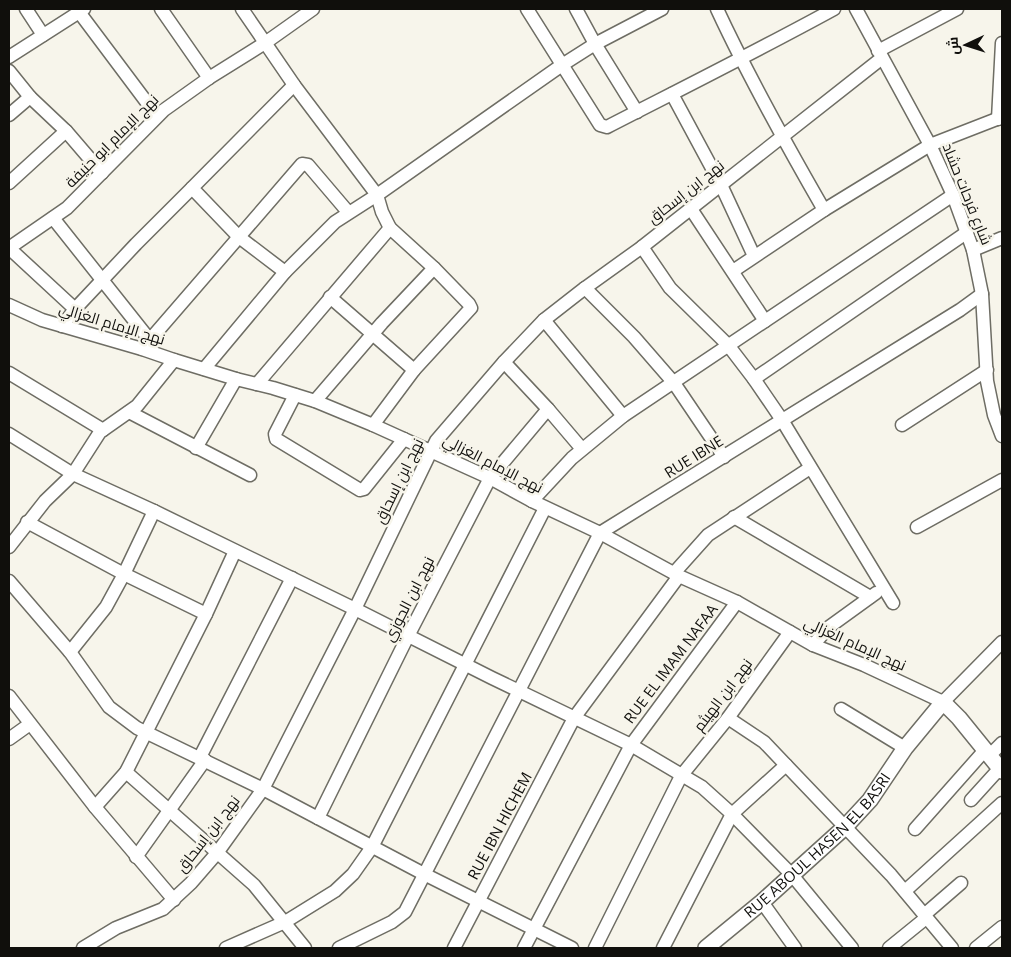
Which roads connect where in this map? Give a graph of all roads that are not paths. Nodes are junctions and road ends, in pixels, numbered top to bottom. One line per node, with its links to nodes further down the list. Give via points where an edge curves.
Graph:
1 (26, 9): 13 (street)
2 (161, 9): 22 (street)
3 (242, 9): 14 (street)
4 (314, 9): 14 (street, نهج الإمام ابو حنيفة)
5 (527, 9): 20 (street)
6 (576, 9): 16 (street)
7 (662, 9): 16 (street)
8 (717, 9): 19 (street)
9 (834, 9): 19 (street)
10 (856, 9): 17 (street, شارع فرحات حشاد)
11 (957, 9): 17 (street, نهج ابن إسحاق)
12 (81, 10): 13 (street); 28 (street)
13 (43, 35): 18 (street)
14 (265, 43): 22 (street, نهج الإمام ابو حنيفة); 23 (street)
15 (1002, 43): 29 (street)
16 (596, 44): 20 (street); 26 (street)
17 (880, 54): 31 (street, نهج ابن إسحاق); 32 (street, شارع فرحات حشاد)
18 (9, 57)
19 (741, 60): 24 (street); 31 (street)
20 (562, 65): 26 (street, via 600,125 607,127); 37 (street)
21 (9, 71): 25 (street)
22 (210, 78): 28 (street, نهج الإمام ابو حنيفة)
23 (294, 85): 36 (street); 37 (street)
24 (672, 94): 26 (street); 35 (street)
25 (30, 97): 27 (street); 30 (street)
26 (637, 112)
27 (9, 115)
28 (156, 116): 33 (street, نهج الإمام ابو حنيفة)
29 (1000, 118): 32 (street)
30 (66, 131): 33 (street); 34 (street)
31 (782, 138): 35 (street, نهج ابن إسحاق); 40 (street)
32 (930, 145): 38 (street, شارع فرحات حشاد); 40 (street)
33 (102, 173): 42 (street, نهج الإمام ابو حنيفة)
34 (9, 183)
35 (721, 185): 39 (street, نهج ابن إسحاق); 50 (street)
36 (192, 188): 45 (street); 54 (street)
37 (377, 195): 41 (street); 43 (street)
38 (953, 195): 44 (street, شارع فرحات حشاد); 61 (street)
39 (691, 209): 47 (street, نهج ابن إسحاق); 52 (street)
40 (824, 210): 50 (street)
41 (348, 212): 45 (street, via 308,165 302,164); 53 (street, via 324,231)
42 (53, 218): 48 (street, نهج الإمام ابو حنيفة); 54 (street)
43 (390, 228): 51 (street); 57 (street)
44 (966, 233): 49 (street, شارع فرحات حشاد); 73 (street)
45 (239, 237): 53 (street); 64 (street)
46 (1002, 238): 49 (street)
47 (642, 247): 55 (street, نهج ابن إسحاق); 65 (street, via 670,288)
48 (9, 248): 59 (street)
49 (973, 250): 56 (street, شارع فرحات حشاد)
50 (754, 256): 52 (street)
51 (434, 268): 63 (street); 69 (street, via 471,308)
52 (733, 271): 61 (street)
53 (285, 272): 68 (street)
54 (102, 281): 59 (street); 64 (street)
55 (585, 288): 60 (street, نهج ابن إسحاق); 74 (street)
56 (982, 294): 70 (street, شارع فرحات حشاد); 81 (street, RUE IBNE)
57 (330, 297): 63 (street); 75 (street)
58 (9, 305): 62 (street, نهج الإمام الغزالي)
59 (75, 309): 62 (street)
60 (544, 320): 67 (street, نهج ابن إسحاق); 80 (street)
61 (765, 321): 65 (street)
62 (62, 326): 64 (street, نهج الإمام الغزالي)
63 (372, 336): 69 (street); 77 (street)
64 (146, 344): 66 (street, نهج الإمام الغزالي)
65 (728, 345): 73 (street); 74 (street)
66 (174, 360): 68 (street, نهج الإمام الغزالي); 79 (street, via 140,404)
67 (504, 362): 78 (street); 90 (street, نهج ابن إسحاق)
68 (204, 369): 72 (street, نهج الإمام الغزالي)
69 (414, 370): 82 (street)
70 (987, 370): 83 (street); 86 (street, شارع فرحات حشاد, via 994,415)
71 (9, 372): 84 (street)
72 (236, 379): 75 (street, نهج الإمام الغزالي); 88 (street)
73 (754, 379): 81 (street)
74 (674, 383): 80 (street); 91 (street)
75 (257, 384): 76 (street, نهج الإمام الغزالي)
76 (295, 395): 77 (street, نهج الإمام الغزالي); 87 (street, via 275,434 276,439 360,490)
77 (315, 402): 82 (street, نهج الإمام الغزالي)
78 (548, 409): 89 (street); 95 (street, نهج ابن الجوزي)
79 (129, 412): 84 (street); 88 (street)
80 (623, 416): 89 (street)
81 (782, 420): 91 (street, RUE IBNE); 92 (street)
82 (373, 425): 87 (street, نهج الإمام الغزالي)
83 (902, 425)
84 (103, 430): 93 (street)
85 (9, 434): 93 (street)
86 (1002, 436)
87 (404, 439): 90 (street, نهج الإمام الغزالي)
88 (196, 448): 94 (street)
89 (582, 449): 97 (street)
90 (431, 450): 95 (street, نهج الإمام الغزالي); 114 (street, نهج ابن إسحاق)
91 (724, 457): 103 (street, RUE IBNE)
92 (810, 468): 100 (street, RUE IBN HICHEM); 110 (street)
93 (73, 474): 99 (street); 101 (street)
94 (250, 475)
95 (490, 478): 97 (street, نهج الإمام الغزالي); 117 (street, نهج ابن الجوزي)
96 (1002, 480): 102 (street)
97 (532, 502): 98 (street, نهج الإمام الغزالي)
98 (545, 508): 103 (street, نهج الإمام الغزالي); 121 (street)
99 (154, 511): 105 (street); 106 (street)
100 (734, 517): 107 (street, RUE IBN HICHEM, via 708,535); 111 (street)
101 (27, 522): 104 (street); 106 (street)
102 (917, 527)
103 (600, 533): 107 (street, نهج الإمام الغزالي); 122 (street)
104 (9, 547)
105 (235, 551): 108 (street); 115 (street)
106 (124, 574): 115 (street); 120 (street, via 100,615)
107 (677, 574): 112 (street, نهج الإمام الغزالي); 126 (street, RUE IBN HICHEM)
108 (292, 578): 114 (street); 135 (street)
109 (9, 580): 120 (street)
110 (884, 589): 111 (street); 113 (street)
111 (870, 597): 119 (street, via 829,627)
112 (737, 602): 116 (street, نهج الإمام الغزالي); 132 (street, RUE EL IMAM NAFAA)
113 (893, 603)
114 (355, 609): 117 (street); 140 (street, نهج ابن إسحاق)
115 (206, 614): 129 (street)
116 (790, 632): 119 (street, نهج الإمام الغزالي); 127 (street, نهج ابن الهيثم)
117 (408, 636): 121 (street); 146 (street, نهج ابن الجوزي)
118 (1002, 642): 124 (street)
119 (813, 645): 124 (street, نهج الإمام الغزالي)
120 (70, 652): 129 (street, via 109,707)
121 (466, 665): 122 (street); 149 (street)
122 (518, 690): 126 (street); 153 (street)
123 (9, 696): 128 (street)
124 (943, 702): 133 (street, RUE ABOUL HASEN EL BASRI); 134 (street)
125 (841, 709): 133 (street)
126 (574, 718): 132 (street); 157 (street, RUE IBN HICHEM)
127 (728, 718): 136 (street, via 764,742); 139 (street, نهج ابن الهيثم)
128 (30, 724): 130 (street); 143 (street)
129 (145, 733): 135 (street); 138 (street)
130 (9, 739)
131 (1002, 743): 134 (street)
132 (631, 745): 139 (street); 161 (street, RUE EL IMAM NAFAA)
133 (905, 748): 147 (street, RUE ABOUL HASEN EL BASRI, via 870,800)
134 (987, 752): 137 (street); 148 (street)
135 (202, 759): 140 (street); 144 (street)
136 (786, 765): 145 (street); 147 (street)
137 (1001, 769): 141 (street)
138 (126, 772): 143 (street); 144 (street)
139 (682, 776): 145 (street, via 702,786); 170 (street, نهج ابن الهيثم)
140 (263, 789): 146 (street); 150 (street, نهج ابن إسحاق)
141 (970, 800)
142 (1002, 803): 155 (street)
143 (95, 807): 151 (street)
144 (170, 809): 150 (street); 151 (street)
145 (732, 814): 152 (street); 171 (street)
146 (318, 818): 149 (street)
147 (845, 827): 152 (street, RUE ABOUL HASEN EL BASRI); 155 (street)
148 (915, 829)
149 (372, 847): 153 (street); 160 (street, via 353,874 335,891)
150 (217, 853): 156 (street, نهج ابن إسحاق); 160 (street, via 254,885)
151 (136, 857): 156 (street)
152 (789, 872): 158 (street, RUE ABOUL HASEN EL BASRI); 174 (street)
153 (424, 874): 157 (street); 166 (street, via 405,912 392,922)
154 (961, 884): 159 (street)
155 (904, 891): 159 (street)
156 (174, 900): 163 (street, نهج ابن إسحاق, via 157,912 116,928)
157 (478, 902): 161 (street); 167 (street, RUE IBN HICHEM)
158 (762, 902): 172 (street, RUE ABOUL HASEN EL BASRI); 173 (street)
159 (925, 917): 175 (street); 176 (street)
160 (286, 922): 164 (street); 165 (street)
161 (534, 928): 168 (street, RUE EL IMAM NAFAA); 169 (street)
162 (1002, 928): 177 (street)
163 (82, 948)
164 (226, 948)
165 (305, 948)
166 (339, 948)
167 (454, 948)
168 (524, 948)
169 (572, 948)
170 (594, 948)
171 (663, 948)
172 (706, 948)
173 (795, 948)
174 (852, 948)
175 (889, 948)
176 (952, 948)
177 (976, 948)

